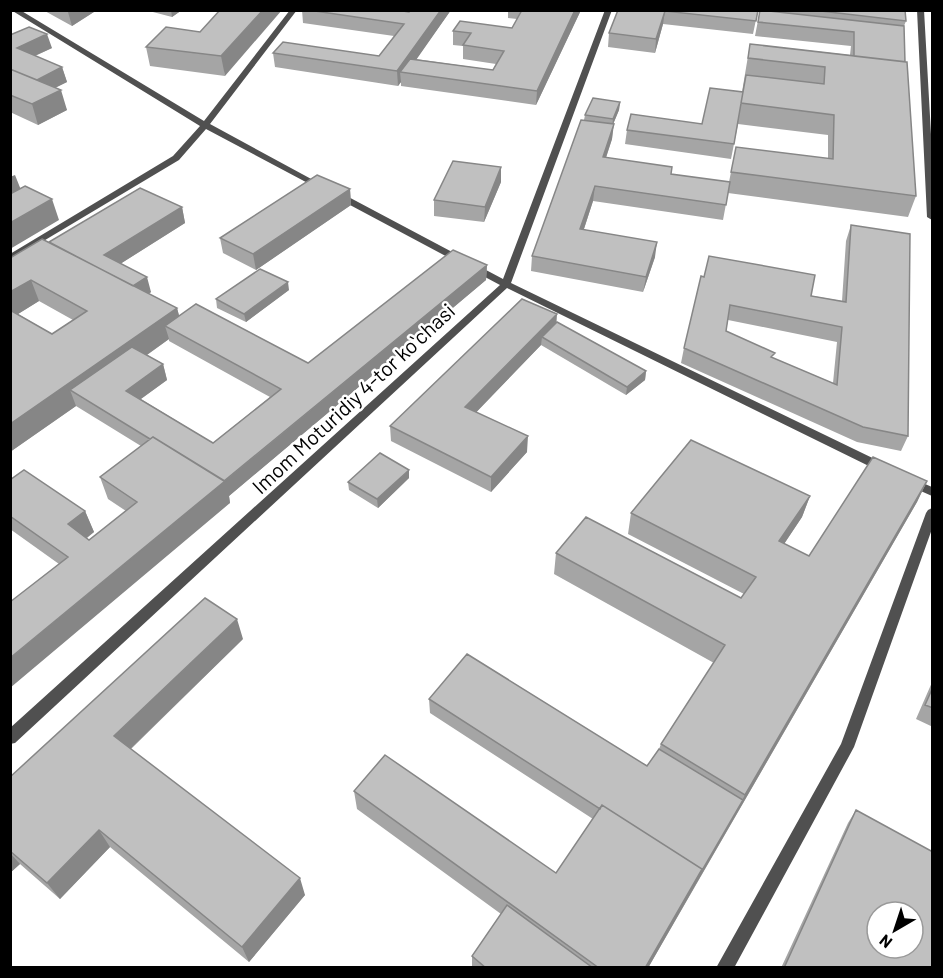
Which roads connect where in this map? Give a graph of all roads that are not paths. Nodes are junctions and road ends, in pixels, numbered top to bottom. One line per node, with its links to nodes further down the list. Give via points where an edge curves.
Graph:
1 (14, 10): 5 (street, via 35,29)
2 (294, 10): 5 (street)
3 (609, 10): 8 (street, Imom Moturidiy 4-tor koʻchasi)
4 (920, 10): 6 (street)
5 (205, 125): 7 (street, via 176,158); 8 (street)
6 (933, 217)
7 (10, 258)
8 (506, 284): 9 (street); 13 (street, Imom Moturidiy 4-tor koʻchasi)
9 (890, 471)
10 (900, 476): 11 (street)
11 (933, 492)
12 (933, 513): 14 (street, via 847,747)
13 (10, 738)
14 (724, 968)

